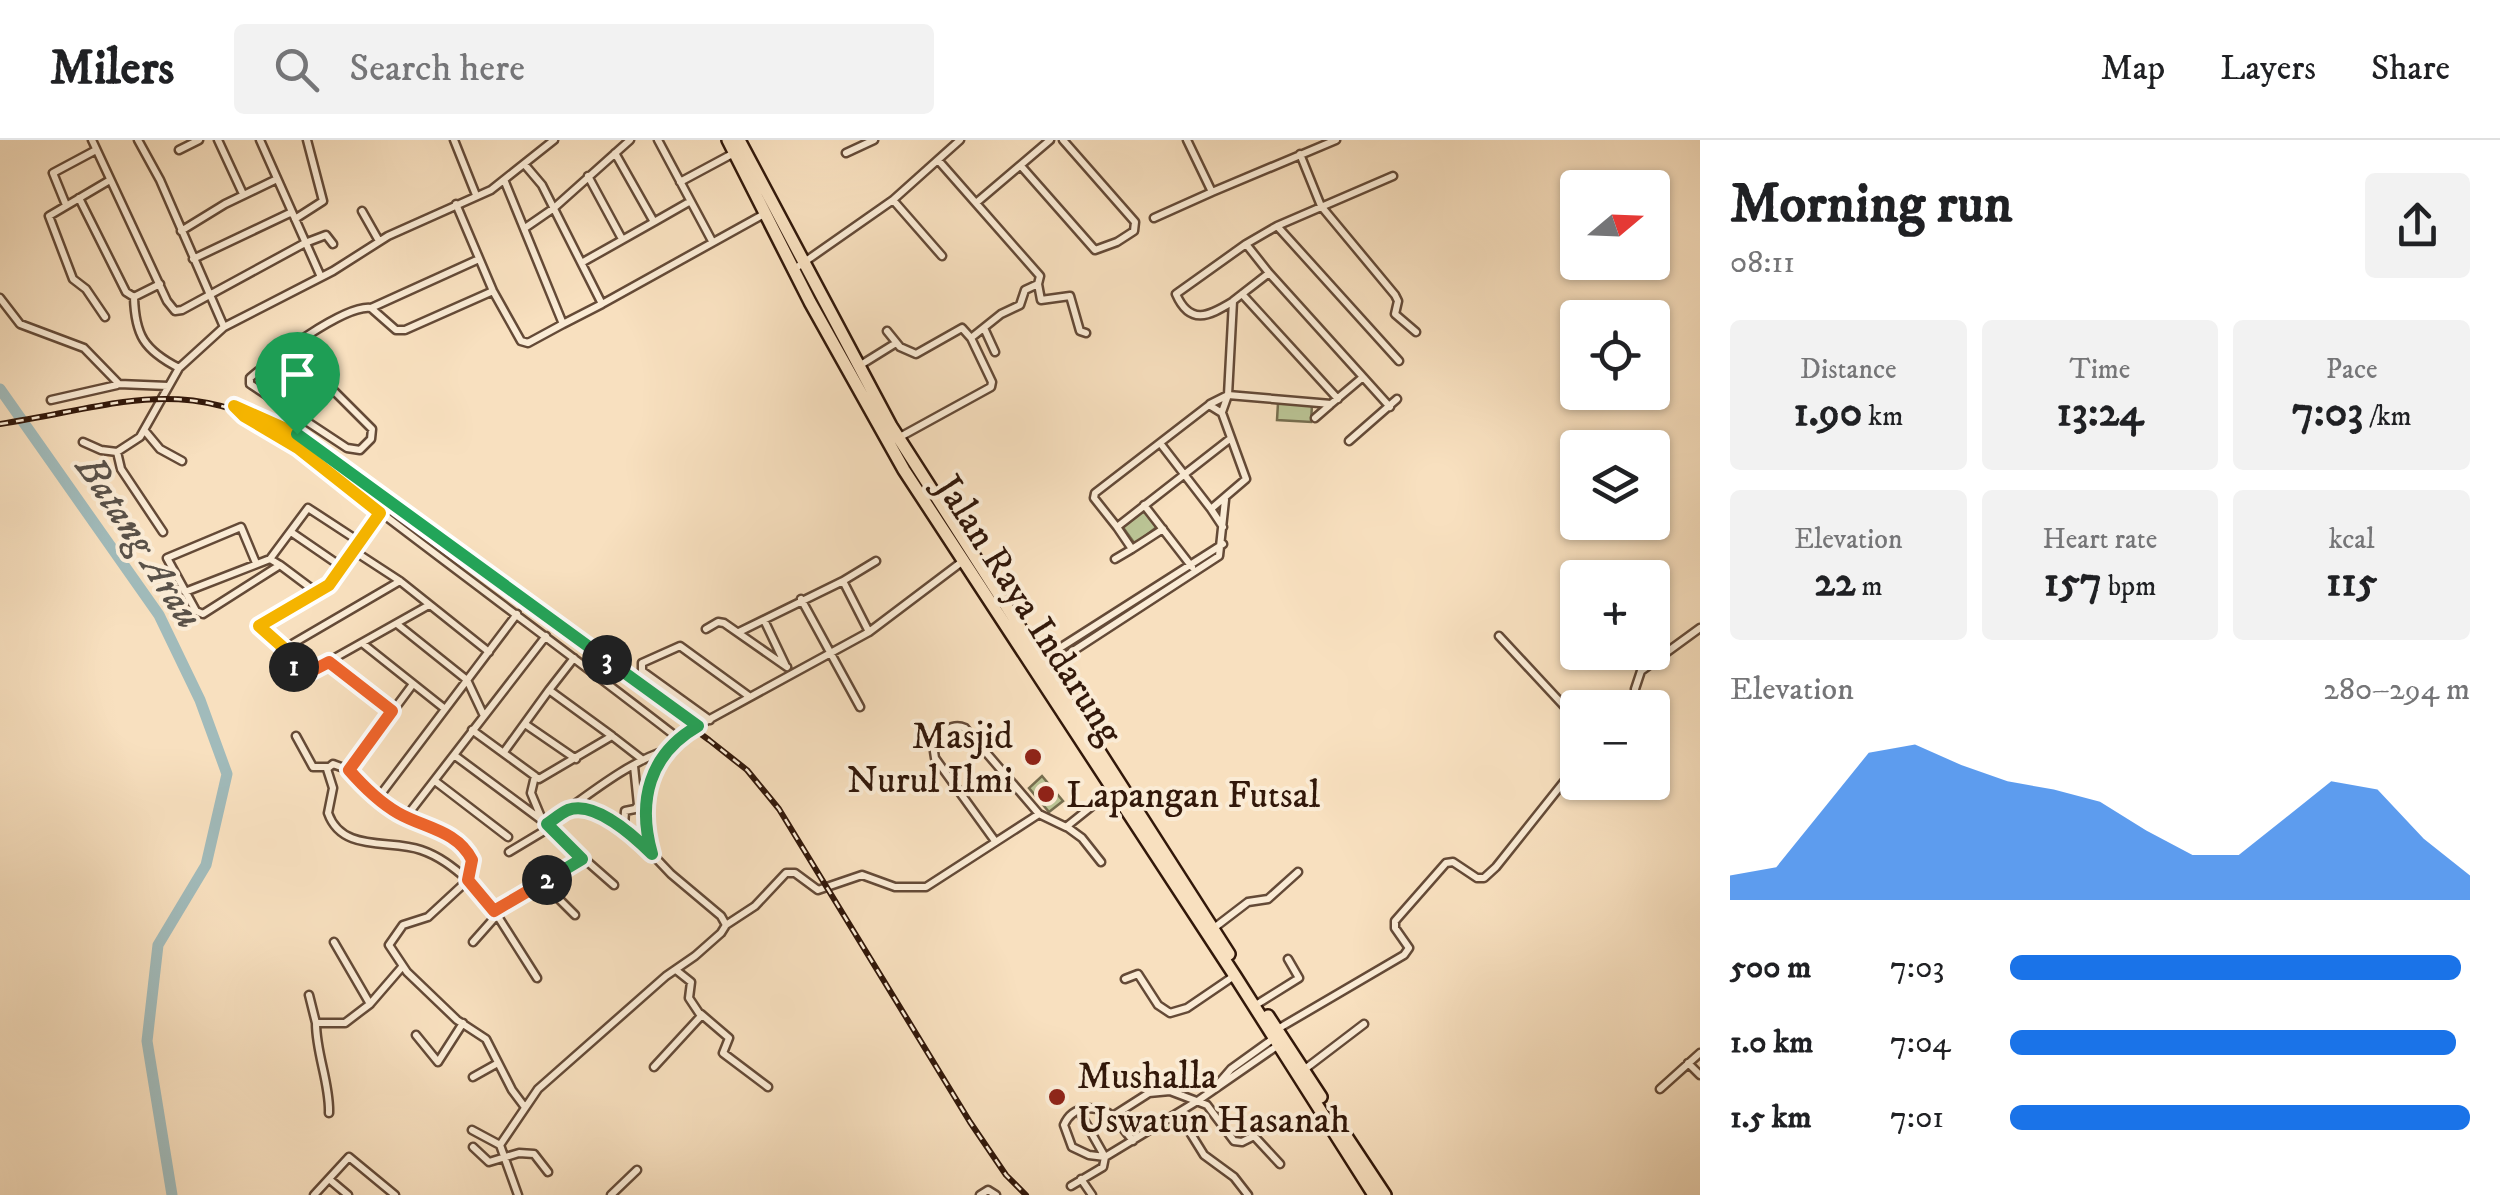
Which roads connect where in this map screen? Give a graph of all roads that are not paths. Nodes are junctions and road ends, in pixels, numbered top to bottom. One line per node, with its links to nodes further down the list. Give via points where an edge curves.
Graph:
1 (92, 140): 21 (street)
2 (138, 140): 54 (street)
3 (199, 140): 22 (street)
4 (218, 140): 37 (street)
5 (260, 140): 32 (street)
6 (307, 140): 49 (street, via 323,202)
7 (454, 140): 38 (street)
8 (554, 140): 28 (street)
9 (630, 140): 23 (street)
10 (658, 140): 35 (street)
11 (728, 140): 24 (highway, Jalan Raya Indarung)
12 (738, 140): 56 (highway, Jalan Raya Indarung)
13 (848, 140): 20 (street)
14 (874, 140): 20 (street)
15 (960, 140): 27 (street)
16 (1050, 140): 29 (street)
17 (1063, 140): 29 (street, via 1136,222 1122,240 1095,250)
18 (1188, 140): 36 (street)
19 (1336, 140): 26 (street)
20 (854, 149): 25 (street)
21 (96, 150): 33 (street); 44 (street, via 52,173)
22 (178, 150)
23 (615, 153): 30 (street); 51 (street)
24 (734, 154): 35 (street); 48 (highway, Jalan Raya Indarung)
25 (846, 154)
26 (1300, 154): 36 (street); 45 (street)
27 (938, 160): 40 (street); 42 (street)
28 (525, 165): 34 (street); 46 (street)
29 (1021, 166): 42 (street)
30 (588, 176): 46 (street); 55 (street)
31 (1394, 176): 45 (street)
32 (277, 179): 37 (street); 49 (street)
33 (110, 180): 39 (street); 69 (street)
34 (504, 182): 38 (street); 53 (street)
35 (680, 182): 41 (street)
36 (1212, 192): 50 (street)
37 (243, 194): 54 (street)
38 (476, 195): 43 (street)
39 (79, 198): 44 (street); 74 (street, via 126,292)
40 (893, 200): 62 (street); 66 (street)
41 (689, 202): 51 (street); 58 (street)
42 (976, 202): 70 (street, via 1040,276)
43 (456, 204): 57 (street); 64 (street)
44 (66, 205): 79 (street, via 50,214 52,224 73,279)
45 (1321, 206): 52 (street); 84 (street, via 1398,299 1395,314)
46 (554, 208): 53 (street); 65 (street)
47 (362, 212): 57 (street)
48 (764, 214): 56 (highway, Jalan Raya Indarung); 58 (street)
49 (294, 216): 59 (street); 63 (street)
50 (1154, 218)
51 (654, 222): 55 (street)
52 (1277, 226): 61 (street); 90 (street)
53 (525, 228): 80 (street)
54 (182, 231): 63 (street)
55 (622, 239): 65 (street)
56 (784, 240): 66 (highway, Jalan Raya Indarung)
57 (379, 241): 68 (street)
58 (712, 242): 77 (street)
59 (305, 243): 60 (street, via 326,235); 68 (street); 72 (street)
60 (333, 244)
61 (1246, 244): 67 (street); 76 (street, via 1176,294 1201,317)
62 (942, 256)
63 (193, 259): 72 (street)
64 (479, 259): 71 (street); 78 (street)
65 (583, 262): 77 (street)
66 (798, 267): 91 (highway, Jalan Raya Indarung); 126 (highway, Jalan Raya Indarung, via 884,436)
67 (1269, 272): 73 (street); 93 (street)
68 (321, 277): 81 (street)
69 (160, 284): 72 (street, via 177,312); 74 (street)
70 (1038, 284): 82 (street); 85 (street, via 1041,300 1070,296)
71 (493, 291): 78 (street, via 400,331); 80 (street, via 522,343)
72 (209, 294): 81 (street)
73 (1242, 294): 76 (street); 99 (street)
74 (134, 296): 92 (street, via 141,338)
75 (0, 298): 94 (street, via 20,324 84,348)
76 (1234, 301): 96 (street)
77 (602, 304): 80 (street)
78 (371, 308): 88 (street, via 341,314)
79 (105, 317)
80 (563, 324)
81 (224, 326): 92 (street)
82 (984, 328): 86 (street); 89 (street)
83 (887, 331): 87 (street)
84 (1416, 332)
85 (1086, 333)
86 (971, 338): 87 (street, via 962,328 917,354); 105 (street, via 992,388)
87 (896, 343): 91 (street)
88 (292, 349): 88 (street, via 250,384 350,450 360,450 372,429)
89 (995, 352)
90 (1399, 361)
91 (858, 367): 105 (highway, Jalan Raya Indarung)
92 (179, 368): 95 (street)
93 (1363, 377): 99 (street); 101 (street)
94 (119, 384): 95 (street); 98 (street)
95 (168, 386): 104 (street)
96 (1228, 395): 99 (street); 100 (street); 102 (street)
97 (1397, 399): 101 (street)
98 (50, 400)
99 (1334, 401): 103 (street)
100 (1209, 405): 102 (street); 109 (street)
101 (1390, 408): 107 (street)
102 (1222, 413): 106 (street)
103 (1315, 418)
104 (144, 431): 110 (street); 111 (street)
105 (898, 438): 156 (highway, Jalan Raya Indarung)
106 (1231, 438): 112 (street); 113 (street, via 1246,479)
107 (1349, 441)
108 (83, 442): 110 (street)
109 (1160, 443): 112 (street); 117 (street, via 1095,494)
110 (117, 452): 120 (street)
111 (182, 461)
112 (1184, 476): 114 (street); 115 (street)
113 (1226, 498): 115 (street); 118 (street)
114 (1144, 505): 117 (street); 119 (street)
115 (1210, 509): 118 (street)
116 (380, 513): 122 (street); 141 (street); 170 (street, via 234,406 297,434)
117 (1116, 526): 123 (street)
118 (1223, 527): 132 (street, via 1223,544)
119 (1163, 529): 123 (street); 132 (street)
120 (163, 532)
121 (291, 532): 122 (street, via 312,508); 125 (street); 131 (street)
122 (360, 542): 124 (street)
123 (1132, 548): 127 (street)
124 (354, 551): 131 (street); 134 (street)
125 (270, 559): 129 (street); 130 (street)
126 (964, 560): 147 (street); 186 (highway, Jalan Raya Indarung)
127 (1115, 560)
128 (876, 561): 135 (street)
129 (256, 563): 133 (street); 137 (street, via 241,526 169,556)
130 (280, 565): 136 (street); 138 (street)
131 (342, 567): 138 (street)
132 (1193, 568): 156 (street)
133 (236, 571): 136 (street); 137 (street)
134 (400, 580): 140 (street); 151 (street)
135 (843, 581): 139 (street); 147 (street)
136 (244, 587): 137 (street, via 203,614)
137 (185, 592)
138 (316, 592): 151 (street, via 259,626)
139 (802, 600): 142 (street); 153 (street)
140 (429, 605): 143 (street); 152 (street)
141 (518, 614): 148 (street); 152 (street)
142 (764, 620): 146 (street); 157 (street)
143 (397, 624): 150 (street); 158 (street)
144 (1700, 628): 161 (street, via 1641,672)
145 (706, 629): 146 (street, via 721,622)
146 (739, 632): 157 (street)
147 (869, 632): 153 (street)
148 (546, 636): 154 (street); 167 (street)
149 (1499, 636): 163 (street)
150 (362, 643): 155 (street); 159 (street)
151 (286, 650): 155 (street, via 301,676)
152 (488, 652): 158 (street)
153 (832, 654): 157 (street); 164 (street)
154 (574, 658): 160 (street); 174 (street)
155 (329, 662): 166 (street)
156 (1043, 665): 186 (highway, Jalan Raya Indarung)
157 (789, 671): 162 (street)
158 (467, 680): 165 (street); 167 (street)
159 (413, 684): 165 (street); 166 (street)
160 (549, 690): 169 (street); 173 (street)
161 (1635, 690)
162 (750, 697): 168 (street); 168 (street, via 680,646 642,663 642,671)
163 (1560, 702)
164 (860, 707)
165 (445, 709): 187 (street)
166 (392, 711): 182 (street)
167 (484, 716): 171 (street)
168 (711, 721): 170 (street)
169 (525, 724): 176 (street); 178 (street)
170 (698, 726): 174 (street)
171 (472, 730): 176 (street); 177 (street)
172 (296, 736): 181 (street, via 313,767)
173 (612, 736): 178 (street); 179 (street)
174 (678, 738): 175 (street)
175 (668, 750): 179 (street); 197 (street, via 649,789)
176 (504, 752): 183 (street)
177 (454, 755): 184 (street); 191 (street)
178 (576, 758): 183 (street)
179 (643, 760): 180 (street)
180 (634, 766): 188 (street); 192 (street, via 638,807 625,810)
181 (328, 767): 182 (street); 201 (street, via 328,814 338,829 360,842 424,851)
182 (349, 770): 187 (street)
183 (535, 776): 191 (street, via 532,793)
184 (434, 780): 190 (street); 194 (street)
185 (1560, 787): 224 (street, via 1484,878 1446,863 1395,921 1409,948 1404,954)
186 (1119, 795): 193 (street); 207 (highway, Jalan Raya Indarung)
187 (378, 798): 190 (street)
188 (568, 810): 191 (street); 192 (street, via 582,809)
189 (1039, 814): 193 (street); 195 (street); 195 (street, via 965,728 945,730 934,745 936,758)
190 (406, 818): 201 (street, via 434,827 466,850 472,860)
191 (546, 823): 196 (street); 198 (street)
192 (624, 827): 197 (street)
193 (1066, 827): 199 (street)
194 (508, 838)
195 (994, 841): 206 (street, via 926,887 895,887 868,875 818,890 786,873)
196 (509, 852)
197 (652, 854): 206 (street)
198 (582, 859): 202 (street); 203 (street)
199 (1101, 862)
200 (1298, 872): 207 (street, via 1264,901 1248,902)
201 (468, 880): 204 (street); 211 (street, via 435,912 403,925 390,940)
202 (543, 883): 204 (street); 205 (street)
203 (614, 885)
204 (496, 913): 209 (street); 214 (street)
205 (575, 915)
206 (726, 925): 212 (street)
207 (1214, 935): 213 (highway, Jalan Raya Indarung); 217 (highway, Jalan Raya Indarung)
208 (334, 942): 218 (street)
209 (473, 942)
210 (1288, 960): 217 (street, via 1300,978)
211 (402, 967): 218 (street); 221 (street)
212 (676, 970): 219 (street, via 690,982 688,998); 235 (street)
213 (1234, 976): 215 (street, via 1170,1013 1138,974); 224 (highway, Jalan Raya Indarung)
214 (537, 978)
215 (1125, 979)
216 (309, 995): 220 (street)
217 (1259, 1002): 224 (highway, Jalan Raya Indarung)
218 (370, 1004): 220 (street, via 346,1023)
219 (700, 1014): 228 (street); 232 (street, via 730,1039 723,1053)
220 (316, 1023): 237 (street)
221 (462, 1023): 223 (street, via 438,1062); 226 (street, via 486,1040)
222 (1364, 1024): 229 (street)
223 (416, 1034)
224 (1277, 1037): 229 (highway, Jalan Raya Indarung); 234 (street); 244 (highway, Jalan Raya Indarung)
225 (1700, 1054): 227 (street)
226 (498, 1063): 231 (street); 235 (street)
227 (1688, 1064): 230 (street); 233 (street)
228 (654, 1066)
229 (1304, 1070): 244 (highway, Jalan Raya Indarung)
230 (1700, 1075)
231 (473, 1077)
232 (768, 1087)
233 (1660, 1089)
234 (1199, 1100): 238 (street); 239 (street, via 1156,1090); 247 (street, via 1234,1141 1254,1136)
235 (524, 1106): 242 (street)
236 (1079, 1110): 239 (street, via 1100,1108); 246 (street); 246 (street, via 1066,1118 1067,1139 1080,1152)
237 (328, 1113)
238 (1178, 1113): 241 (street); 261 (street, via 1204,1155)
239 (1114, 1116): 241 (street)
240 (472, 1130): 242 (street)
241 (1133, 1142): 246 (street)
242 (500, 1146): 245 (street)
243 (473, 1147): 245 (street, via 487,1161)
244 (1349, 1148): 262 (highway, Jalan Raya Indarung); 263 (highway, Jalan Raya Indarung)
245 (504, 1157): 249 (street, via 529,1152); 256 (street)
246 (1104, 1157): 251 (street, via 1103,1167)
247 (1280, 1164)
248 (637, 1170): 257 (street)
249 (548, 1172)
250 (329, 1179): 253 (street); 254 (street); 255 (street, via 352,1157)
251 (1082, 1179): 252 (street); 260 (street)
252 (1071, 1186)
253 (314, 1195)
254 (348, 1195)
255 (395, 1195)
256 (518, 1195)
257 (611, 1195)
258 (980, 1195): 259 (street)
259 (996, 1195)
260 (1092, 1195)
261 (1248, 1195)
262 (1374, 1195)
263 (1384, 1195)

